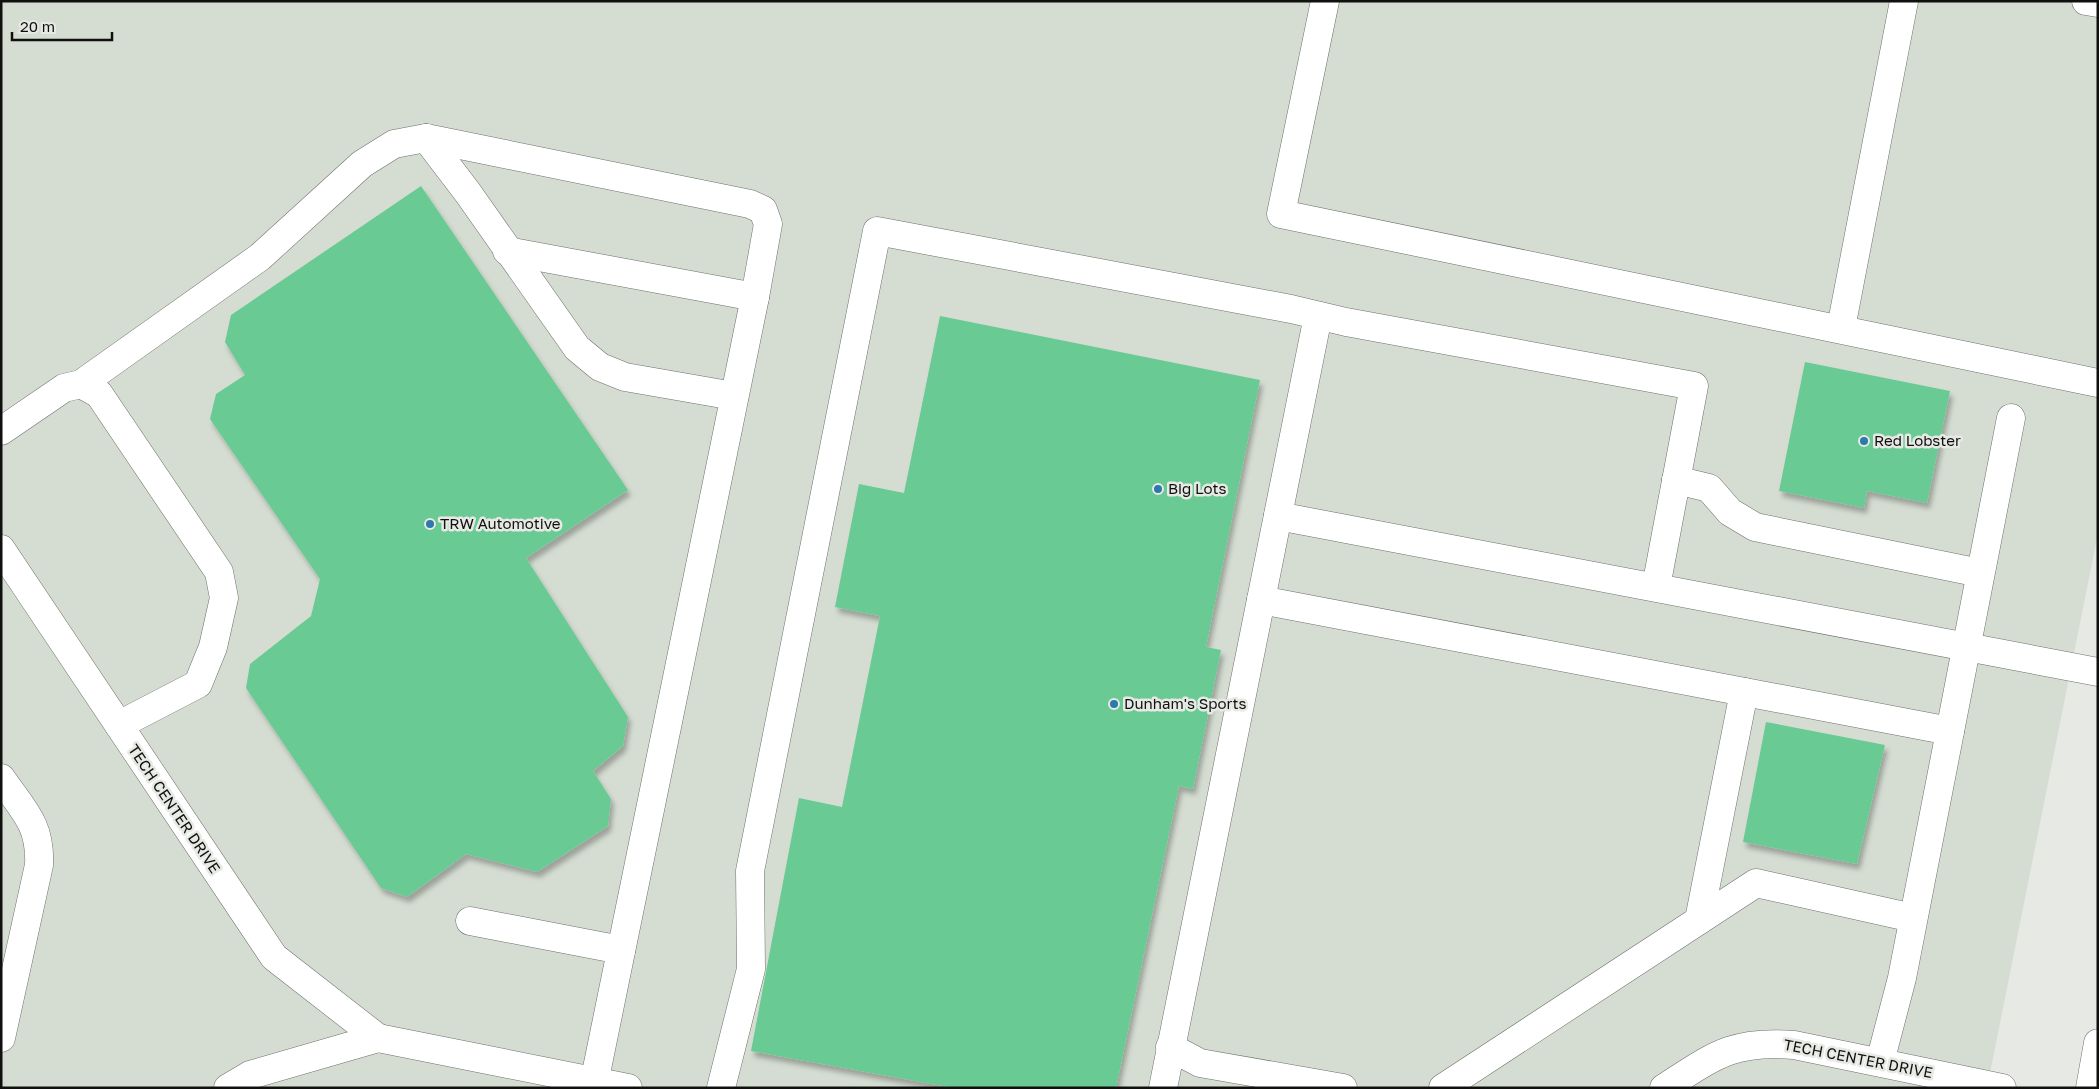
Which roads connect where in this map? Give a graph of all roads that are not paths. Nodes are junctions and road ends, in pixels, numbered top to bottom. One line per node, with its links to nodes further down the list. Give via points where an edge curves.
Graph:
1 (1325, 1): 9 (street, via 1281,214)
2 (1904, 1): 9 (street)
3 (2086, 1): 4 (street)
4 (2098, 3)
5 (426, 138): 6 (street); 7 (street, via 750,204 762,210 768,224); 11 (street, via 394,144 362,164 260,257)
6 (508, 250): 7 (street); 12 (street, via 577,348 600,367 625,377)
7 (755, 297): 12 (street)
8 (1318, 316): 15 (street, via 1694,386); 16 (street); 40 (street, via 877,231 750,871 751,969)
9 (1841, 328): 10 (street)
10 (2098, 383)
11 (81, 384): 14 (street, via 64,388); 25 (street, via 99,394 219,572 224,598 213,647 198,684)
12 (734, 396): 31 (street)
13 (2011, 418): 18 (street)
14 (1, 431)
15 (1676, 480): 18 (street, via 1709,488 1730,512 1755,527); 20 (street)
16 (1278, 516): 20 (street); 21 (street)
17 (1, 549): 19 (street, TECH CENTER DRIVE)
18 (1980, 573): 22 (street)
19 (10, 582): 25 (street, TECH CENTER DRIVE)
20 (1656, 587): 22 (street)
21 (1261, 600): 24 (street); 35 (street)
22 (1966, 647): 23 (street); 26 (street)
23 (2098, 672)
24 (1744, 692): 26 (street); 29 (street)
25 (119, 726): 33 (street, TECH CENTER DRIVE, via 274,956)
26 (1950, 731): 28 (street)
27 (1, 778): 32 (street, via 35,827 40,844 39,865)
28 (1914, 918): 29 (street, via 1756,883); 36 (street)
29 (1699, 920): 43 (street)
30 (470, 921): 31 (street)
31 (621, 950): 37 (street)
32 (1, 1038)
33 (378, 1038): 37 (street, TECH CENTER DRIVE); 38 (street, TECH CENTER DRIVE, via 250,1075)
34 (2098, 1043): 46 (street)
35 (1170, 1047): 41 (street); 42 (street, via 1200,1063)
36 (1880, 1062): 44 (street, TECH CENTER DRIVE, via 1794,1044 1749,1044 1719,1053); 45 (street, TECH CENTER DRIVE)
37 (593, 1084): 39 (street, TECH CENTER DRIVE)
38 (228, 1088)
39 (628, 1088)
40 (721, 1088)
41 (1162, 1088)
42 (1342, 1088)
43 (1444, 1088)
44 (1664, 1088)
45 (2002, 1088)
46 (2090, 1088)

